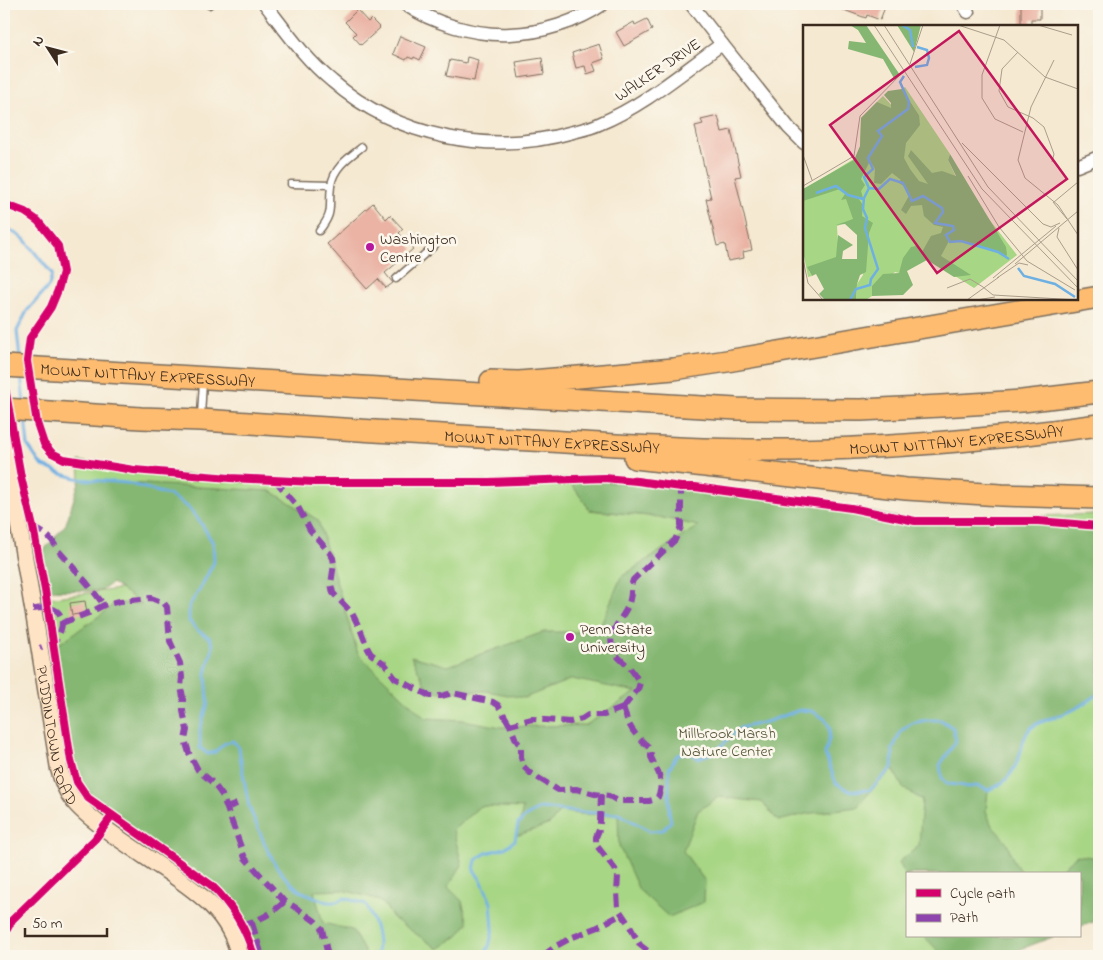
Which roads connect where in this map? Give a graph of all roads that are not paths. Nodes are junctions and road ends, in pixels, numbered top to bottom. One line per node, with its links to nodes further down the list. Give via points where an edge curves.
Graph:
1 (265, 4): 5 (street, WALKER DRIVE, via 310,60 348,94 374,110 433,135 486,143 555,137 598,125 640,104)
2 (405, 4): 3 (street, via 458,28 509,34 542,30 574,20)
3 (603, 4)
4 (691, 4): 5 (street)
5 (722, 44): 6 (street, WALKER DRIVE)
6 (803, 142)
7 (362, 147): 11 (lane, via 336,170)
8 (1099, 157): 9 (street)
9 (1078, 166)
10 (291, 184): 11 (lane)
11 (331, 185): 12 (lane, via 331,209)
12 (320, 231)
13 (435, 245): 14 (lane)
14 (396, 279)
15 (1099, 297): 17 (highway, via 727,362 519,382 205,369)
16 (4, 366): 17 (highway, MOUNT NITTANY EXPRESSWAY)
17 (116, 372): 18 (highway, MOUNT NITTANY EXPRESSWAY)
18 (203, 378): 19 (highway, MOUNT NITTANY EXPRESSWAY, via 738,409 861,410 1022,401); 21 (lane)
19 (1099, 392)
20 (4, 409): 21 (highway, MOUNT NITTANY EXPRESSWAY)
21 (201, 420): 23 (highway, MOUNT NITTANY EXPRESSWAY)
22 (1099, 425): 23 (highway, MOUNT NITTANY EXPRESSWAY, via 952,442 759,450)
23 (329, 428): 25 (highway, via 424,442 605,454 906,489)
24 (4, 439): 26 (street, PUDDINTOWN ROAD, via 59,769 65,787 72,800 90,817 213,906 232,932)
25 (1099, 498)
26 (240, 956)

